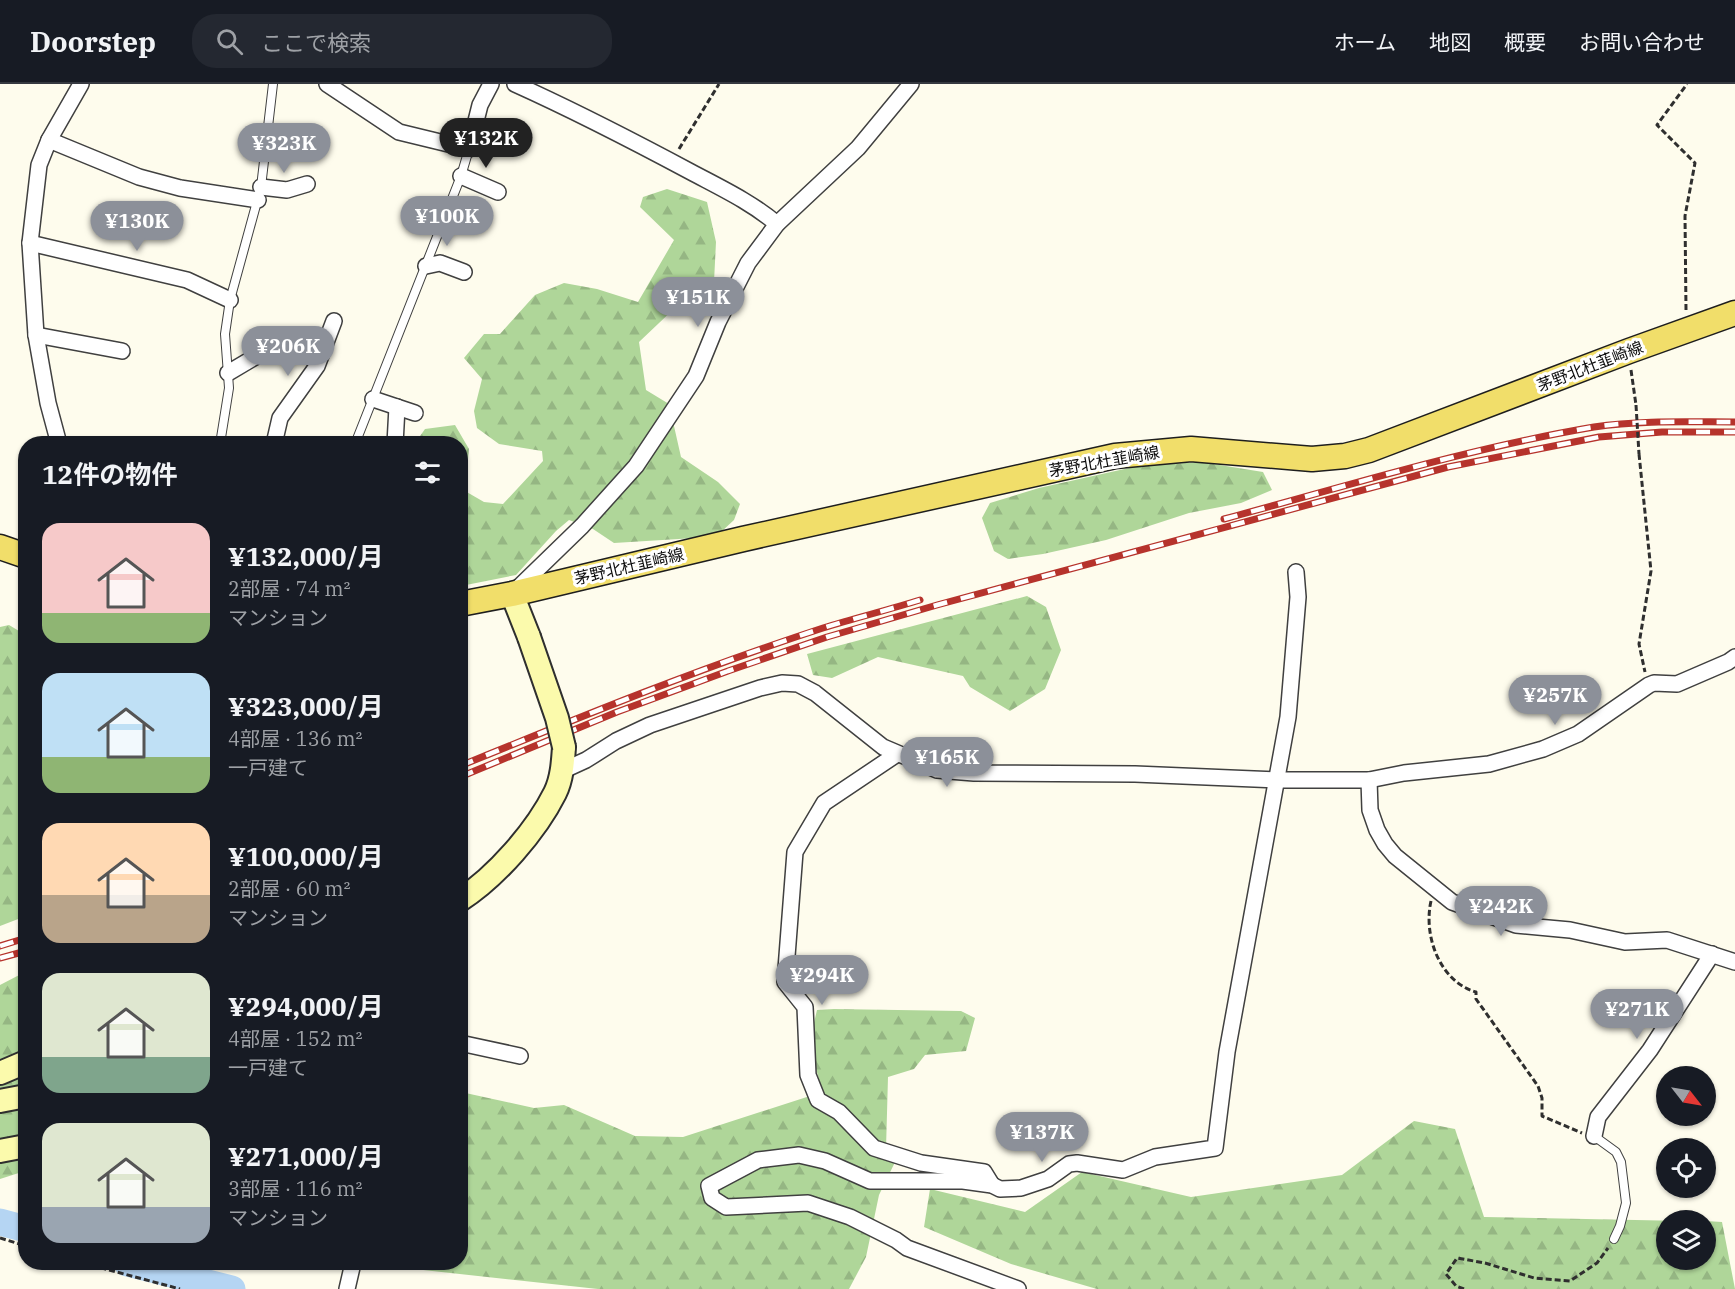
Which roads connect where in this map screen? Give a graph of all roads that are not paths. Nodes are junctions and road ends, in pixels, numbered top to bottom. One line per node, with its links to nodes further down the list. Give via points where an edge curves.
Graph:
1 (81, 84): 7 (street)
2 (273, 84): 12 (lane)
3 (327, 84): 8 (street, via 399,132)
4 (490, 84): 8 (street)
5 (515, 84): 13 (street, via 759,209)
6 (911, 84): 13 (street, via 858,148)
7 (49, 140): 12 (street, via 139,177 180,188); 14 (street, via 39,165)
8 (469, 148): 9 (lane)
9 (461, 176): 11 (street); 15 (lane)
10 (307, 184): 12 (street)
11 (498, 192)
12 (259, 193): 17 (lane)
13 (777, 224): 35 (street, via 748,263 696,376 636,466)
14 (30, 243): 17 (street, via 187,280); 20 (street)
15 (426, 266): 16 (street, via 440,263); 24 (lane)
16 (464, 272)
17 (230, 300): 23 (lane, via 225,334)
18 (1735, 313): 35 (main road, 茅野北杜韮崎線, via 1353,454 1312,459 1191,449 1115,456)
19 (334, 321): 29 (street, via 317,366 280,418)
20 (36, 335): 21 (street); 27 (street)
21 (122, 351)
22 (255, 357): 23 (street)
23 (228, 374): 28 (lane)
24 (373, 399): 25 (street); 30 (lane)
25 (397, 407): 26 (street); 31 (street)
26 (415, 413)
27 (57, 436)
28 (221, 436)
29 (276, 436)
30 (359, 436)
31 (395, 436)
32 (0, 547): 33 (main road)
33 (18, 553)
34 (1296, 572): 40 (street, via 1294,661)
35 (512, 594): 36 (main road, 茅野北杜韮崎線); 39 (street, bridge, via 557,718 564,747)
36 (468, 602)
37 (1735, 657): 41 (street, via 1677,684 1649,685 1578,734 1543,749 1489,764 1404,772)
38 (897, 753): 39 (street, via 883,747 815,693 798,684 782,683 650,725); 40 (street, via 937,770 974,773); 54 (street, via 824,802 795,852 785,982 805,1007 808,1075 818,1100 839,1112 874,1148 921,1163 984,1172)
39 (562, 771): 42 (street, via 556,791 522,841 481,886)
40 (1276, 780): 41 (street); 54 (street, via 1227,1052 1215,1148 1155,1157 1123,1170 1069,1164 1048,1179 1022,1188 1000,1189)
41 (1369, 780): 43 (street, via 1370,810 1377,830 1395,856 1452,902 1516,925 1570,930 1624,942 1666,940)
42 (468, 895)
43 (1712, 954): 44 (street); 51 (street, via 1650,1050 1598,1117)
44 (1735, 962)
45 (468, 1045): 46 (street)
46 (520, 1056)
47 (18, 1065): 48 (street)
48 (0, 1073)
49 (18, 1098): 50 (street)
50 (0, 1101)
51 (1594, 1136): 55 (lane, via 1616,1152 1621,1162 1626,1203)
52 (18, 1147): 53 (street)
53 (0, 1150)
54 (992, 1185): 58 (street, via 870,1180 799,1155 759,1160 709,1186 712,1198 726,1208 808,1203 850,1217 907,1248)
55 (1614, 1239)
56 (351, 1270): 57 (street)
57 (347, 1289)
58 (1018, 1289)

